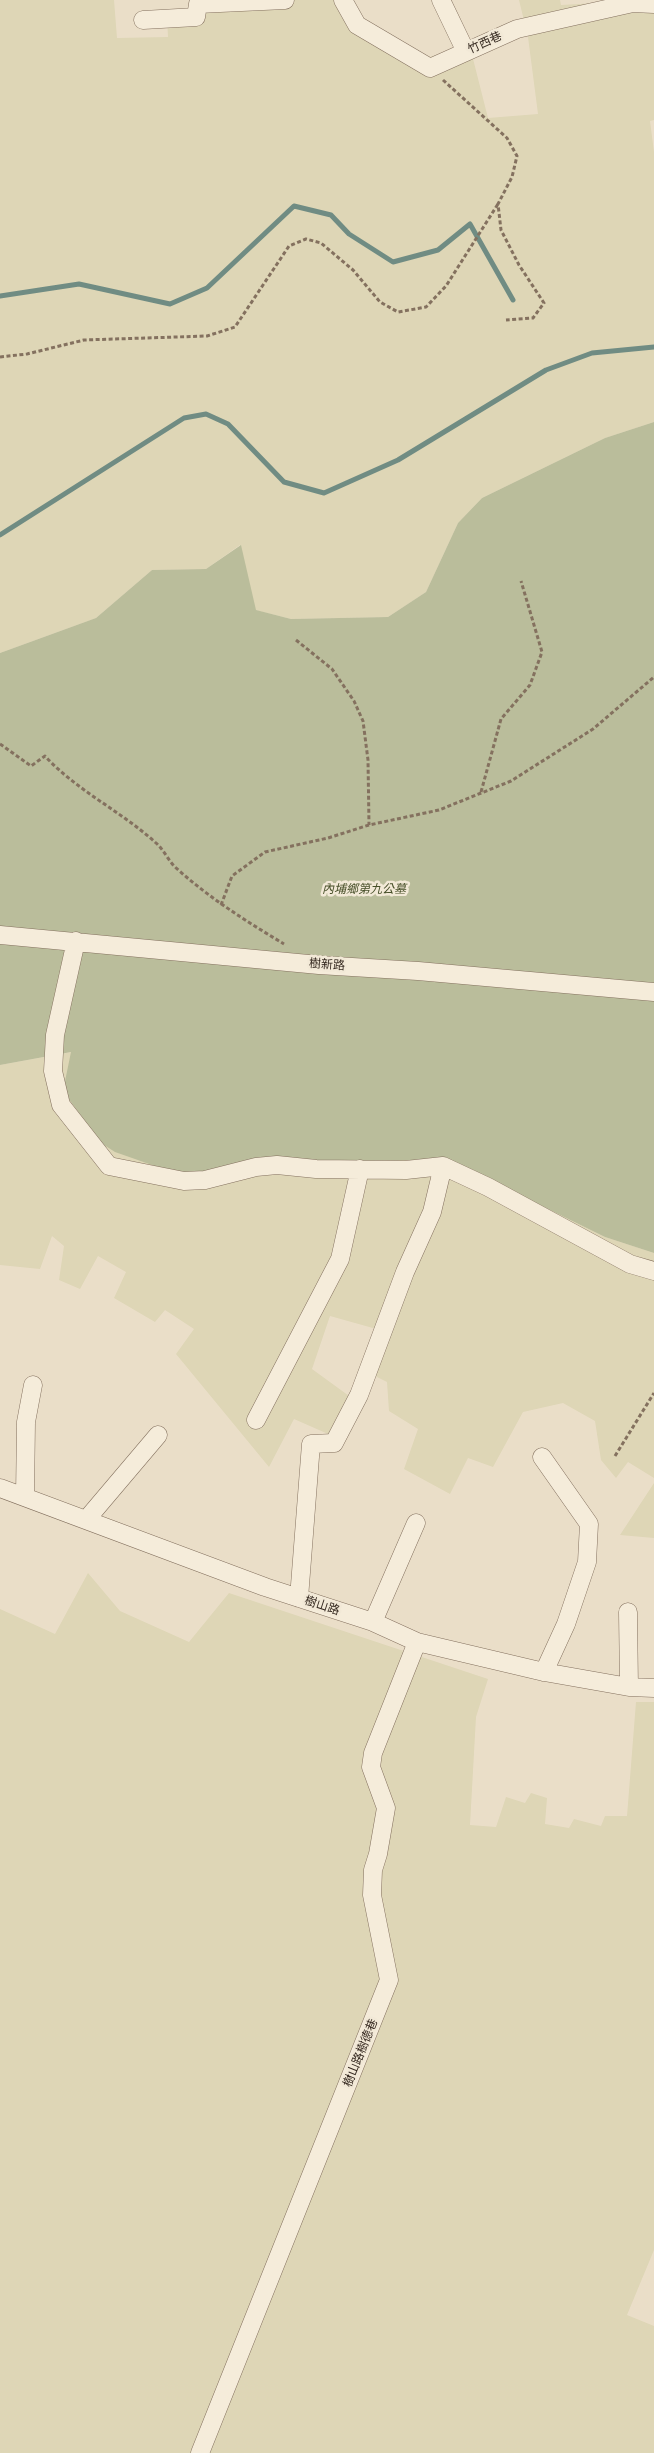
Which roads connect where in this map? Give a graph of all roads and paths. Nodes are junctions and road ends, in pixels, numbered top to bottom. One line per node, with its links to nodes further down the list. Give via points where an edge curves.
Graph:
1 (285, 0): 5 (street, via 198,4 196,17)
2 (343, 0): 7 (street, via 357,24)
3 (441, 0): 6 (street)
4 (654, 4): 6 (street, 竹西巷, via 632,3 517,29)
5 (143, 20)
6 (466, 52): 7 (street, 竹西巷)
7 (430, 68): 8 (path, via 507,138 517,156 512,177)
8 (498, 204): 9 (path, via 500,230 544,303 533,318); 10 (path, via 446,286 426,307 398,312 380,302 347,264 321,243 306,239 289,246 235,327 207,336 84,340)
9 (506, 320)
10 (0, 357)
11 (521, 581): 15 (path, via 542,652 530,685 501,719)
12 (296, 640): 16 (path, via 332,669 363,721 368,760)
13 (654, 678): 15 (path, via 594,729 511,781)
14 (0, 744): 17 (path, via 31,766 44,756 90,796 157,844 174,865)
15 (481, 793): 16 (path, via 439,810)
16 (369, 825): 17 (path, via 265,852 232,876)
17 (221, 905): 20 (path)
18 (0, 934): 19 (street, 樹新路)
19 (76, 941): 21 (street, 樹新路, via 319,965); 23 (street, via 55,1035 53,1071 61,1104 109,1166 184,1182 277,1165)
20 (286, 945)
21 (654, 992)
22 (443, 1166): 23 (street, via 406,1170); 24 (street, via 630,1264); 35 (street, via 432,1212 405,1272 359,1395 334,1443 311,1444)
23 (360, 1169): 27 (street, via 340,1259)
24 (654, 1270)
25 (33, 1385): 32 (street, via 26,1422)
26 (654, 1393): 29 (path)
27 (256, 1420)
28 (158, 1436): 33 (street)
29 (615, 1456)
30 (542, 1457): 39 (street, via 589,1524 587,1562 566,1624)
31 (0, 1488): 32 (street, 樹山路)
32 (25, 1497): 33 (street, 樹山路)
33 (86, 1520): 35 (street, 樹山路)
34 (416, 1522): 37 (street)
35 (299, 1598): 37 (street, 樹山路)
36 (628, 1612): 40 (street)
37 (373, 1622): 38 (street, 樹山路)
38 (417, 1642): 39 (street, 樹山路); 42 (street, 樹山路樹德巷, via 372,1753 371,1767 386,1808 373,1870 372,1895 389,1980)
39 (544, 1672): 40 (street, 樹山路)
40 (629, 1687): 41 (street, 樹山路)
41 (654, 1688)
42 (200, 2453)

